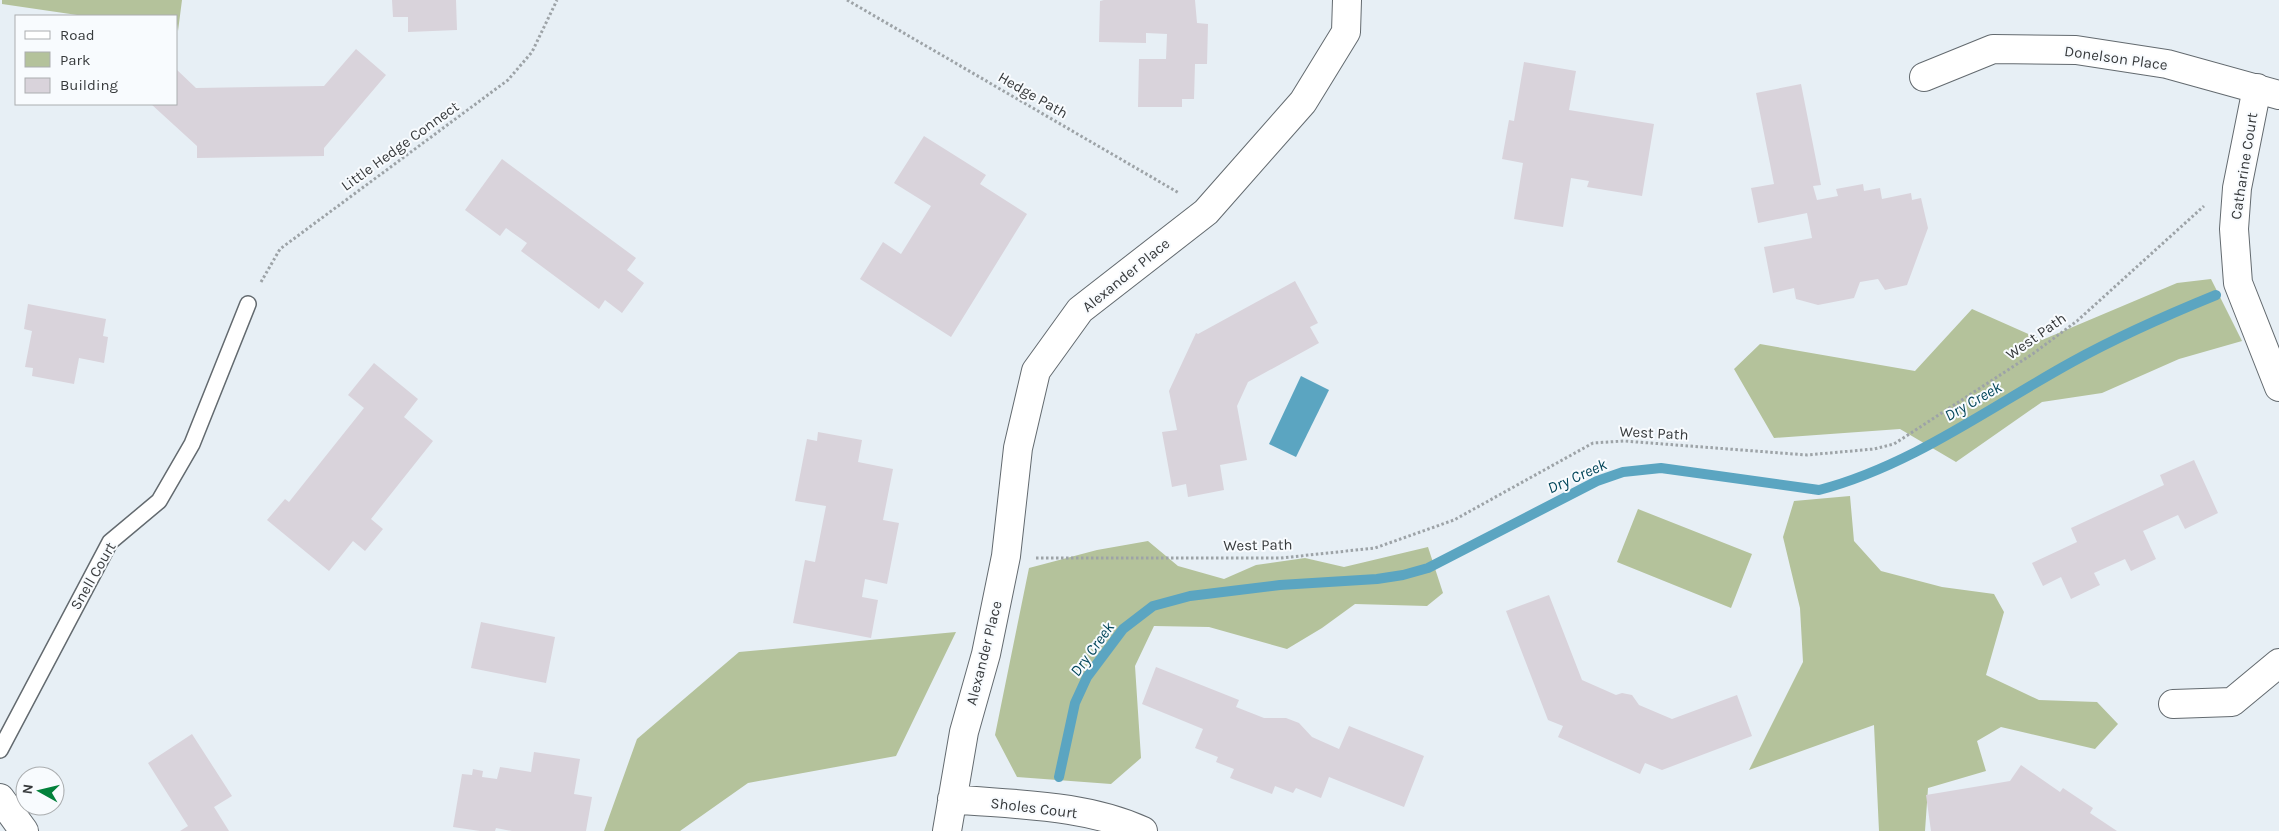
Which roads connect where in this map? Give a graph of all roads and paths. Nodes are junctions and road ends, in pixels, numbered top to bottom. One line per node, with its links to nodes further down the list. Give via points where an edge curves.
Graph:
1 (557, 0): 8 (path, Little Hedge Connect, via 532,52 508,80 280,249)
2 (847, 0): 7 (path, Hedge Path, via 1190,199)
3 (1347, 0): 7 (street, Alexander Place, via 1346,32 1303,102)
4 (1924, 77): 5 (street, Donelson Place, via 1993,49 2076,50 2167,64)
5 (2268, 91): 6 (street, Catharine Court)
6 (2237, 188): 9 (street, Catharine Court, via 2234,229 2238,283); 10 (path, West Path, via 2218,193 2070,326 2034,353 1894,444 1807,455 1624,441 1593,443 1454,520 1375,548 1281,558)
7 (1206, 212): 10 (street, Alexander Place, via 1080,310 1036,371 1018,448)
8 (248, 304): 13 (lane, Snell Court, via 192,444 159,501 110,542)
9 (2279, 387)
10 (1006, 556): 15 (street, Alexander Place, via 986,654 964,732)
11 (2279, 663): 12 (street, via 2232,702)
12 (2173, 704)
13 (0, 750)
14 (0, 798): 16 (street)
15 (952, 799): 17 (street, Alexander Place); 18 (street, Sholes Court, via 1066,809)
16 (24, 831)
17 (947, 831)
18 (1142, 831)

